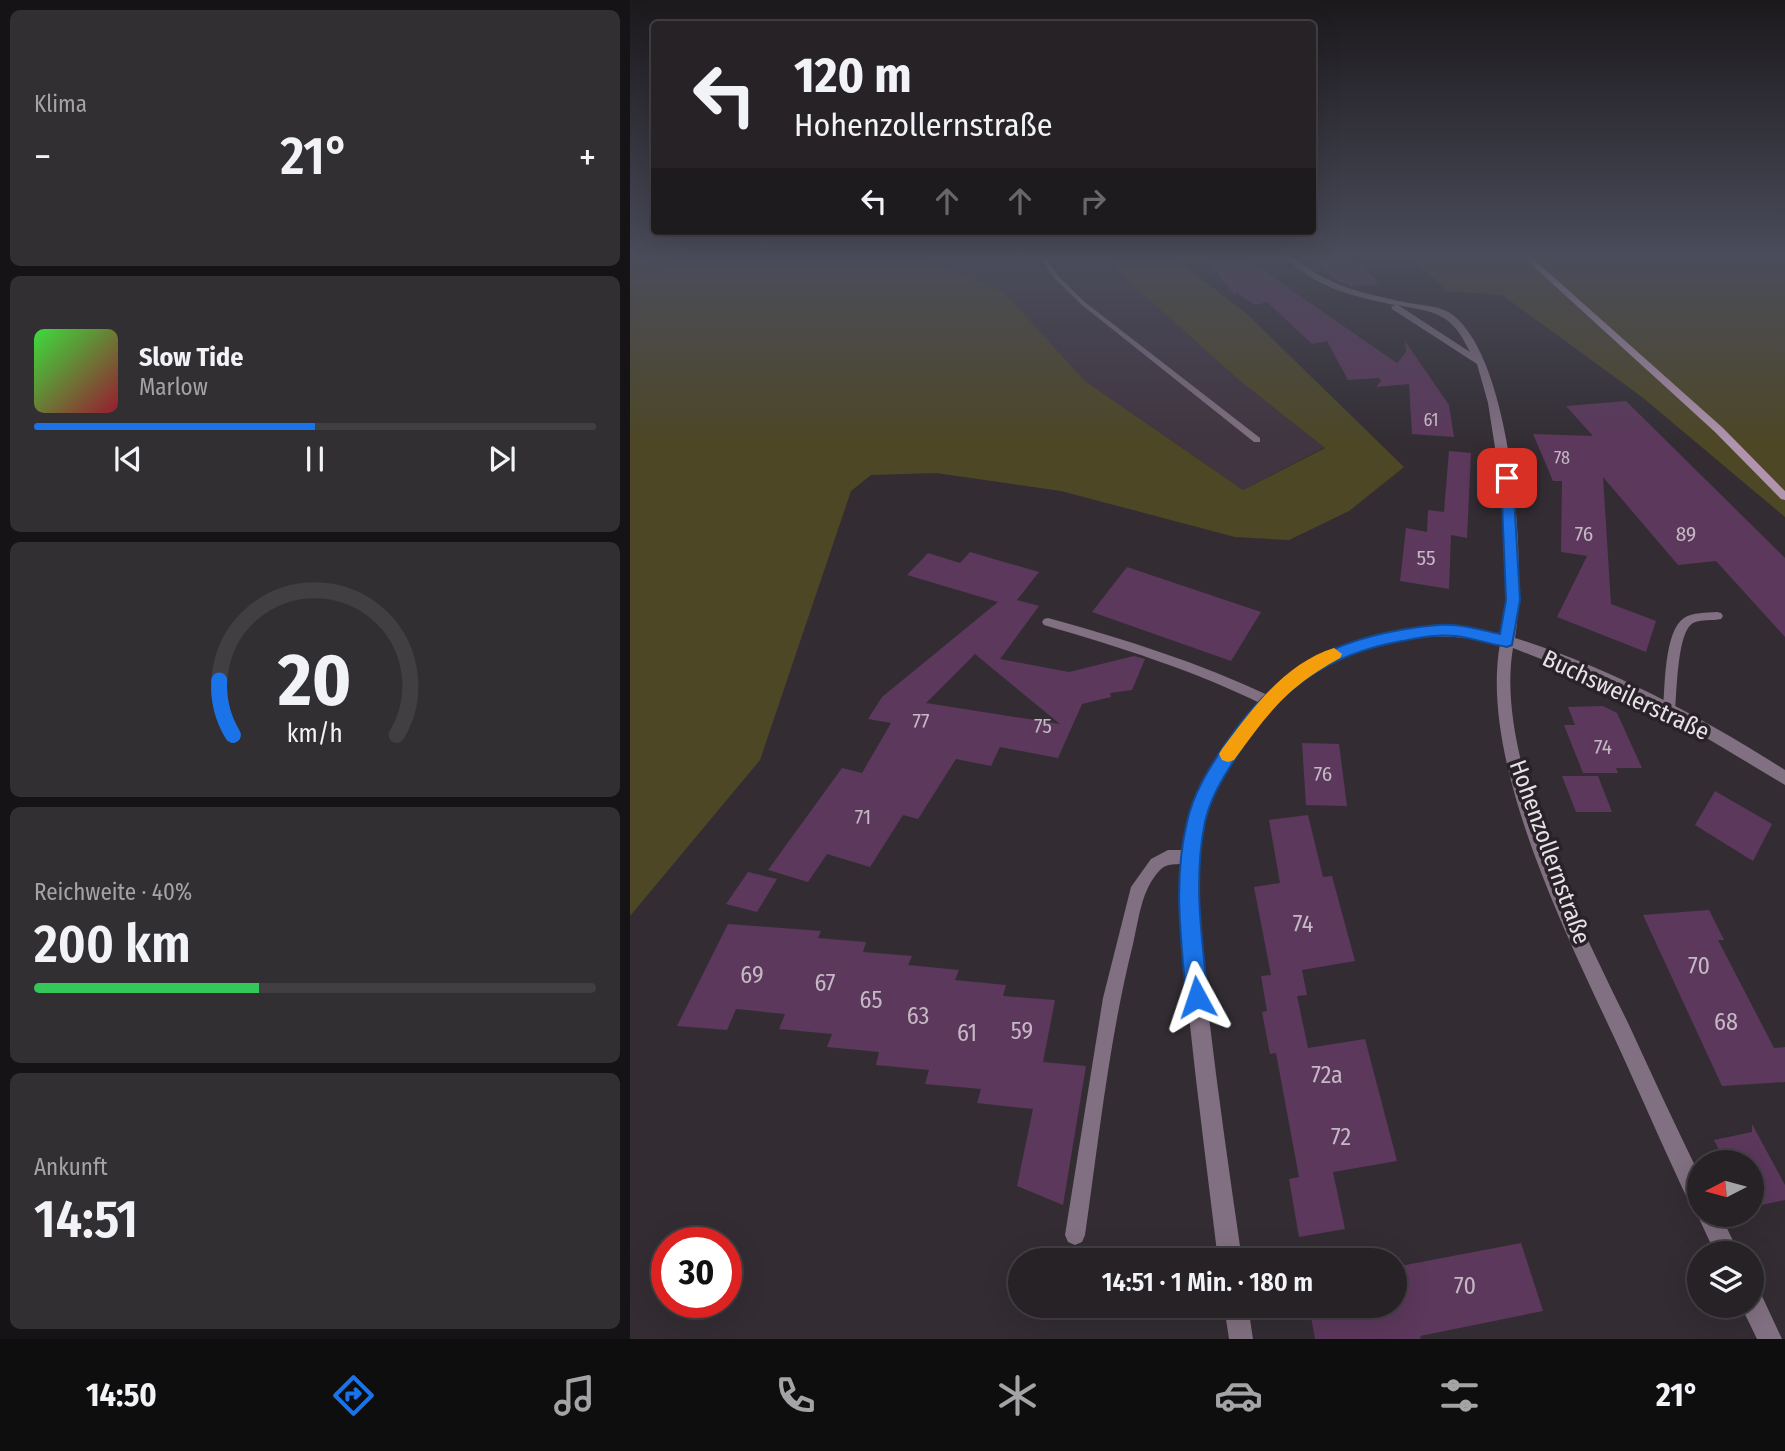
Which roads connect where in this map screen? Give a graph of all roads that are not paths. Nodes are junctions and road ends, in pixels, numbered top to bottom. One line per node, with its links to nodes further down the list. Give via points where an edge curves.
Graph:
1 (1102, 318): 6 (lane)
2 (1415, 318): 5 (street, Hohenzollernstraße)
3 (1453, 318): 5 (street, Hohenzollernstraße)
4 (1596, 318): 7 (main road)
5 (1479, 362): 10 (street, Hohenzollernstraße, via 1498,425 1507,478 1513,600)
6 (1257, 440)
7 (1785, 497)
8 (1717, 616): 12 (lane, via 1682,625)
9 (1048, 622): 11 (lane, via 1157,654)
10 (1507, 641): 11 (street, Buchsweilerstraße, via 1454,631 1370,641 1316,663); 12 (street, Buchsweilerstraße); 15 (street, Hohenzollernstraße, via 1504,694 1519,780 1555,880)
11 (1268, 701): 14 (street, Buchsweilerstraße, via 1210,783)
12 (1669, 710): 13 (street, Buchsweilerstraße)
13 (1785, 778)
14 (1190, 858): 16 (lane, via 1168,857 1156,864 1139,887 1111,998); 17 (street, Buchsweilerstraße, via 1189,908 1199,1019)
15 (1687, 1172)
16 (1075, 1235)
17 (1228, 1248)
18 (1238, 1318): 20 (street)
19 (1760, 1318): 21 (street)
20 (1241, 1339)
21 (1770, 1339)

